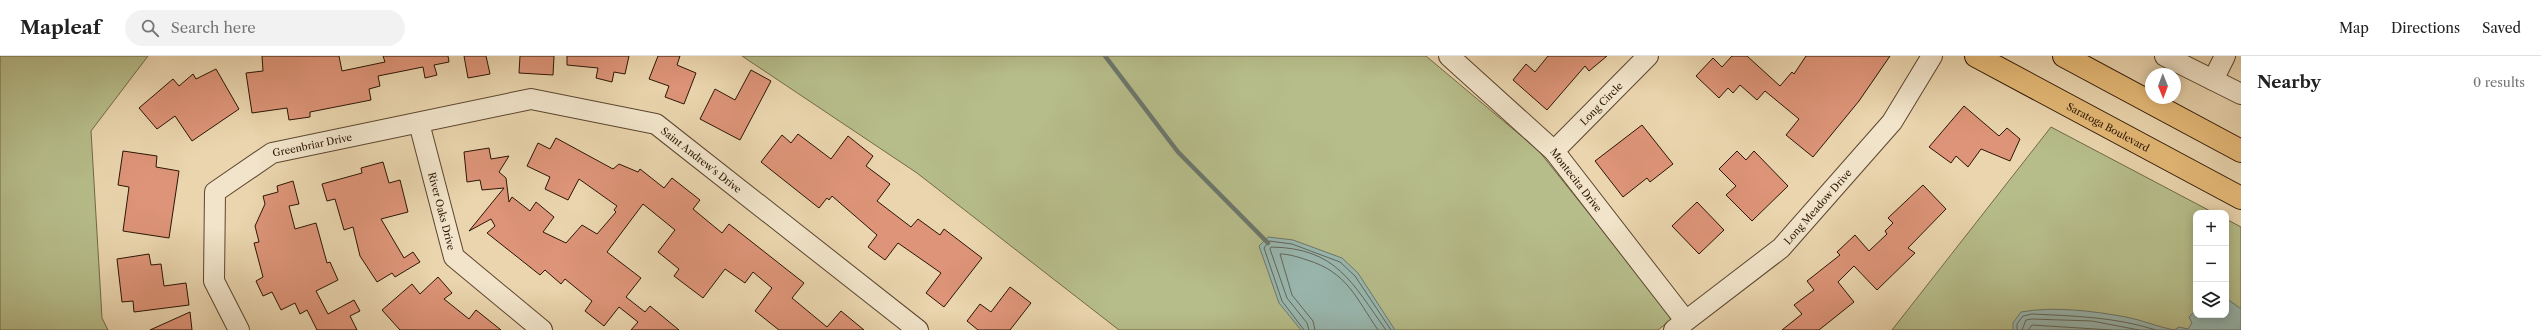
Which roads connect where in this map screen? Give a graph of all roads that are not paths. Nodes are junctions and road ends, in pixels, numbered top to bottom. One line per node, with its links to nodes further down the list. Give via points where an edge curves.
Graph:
1 (1449, 56): 13 (street, Montecita Drive)
2 (1648, 56): 13 (street, Long Circle)
3 (1932, 56): 16 (street, Long Meadow Drive, via 1892,122 1781,248)
4 (1976, 56): 15 (main road, Saratoga Boulevard)
5 (2064, 56): 10 (main road)
6 (2225, 56): 8 (street)
7 (2171, 61): 8 (street)
8 (2213, 80): 9 (street)
9 (2241, 94)
10 (2145, 96)
11 (2159, 104): 14 (main road)
12 (418, 123): 17 (street, Greenbriar Drive, via 272,153 215,192 214,281); 18 (street, River Oaks Drive, via 454,258); 19 (street, Saint Andrew's Drive, via 531,99 656,124)
13 (1554, 152): 16 (street, Montecita Drive)
14 (2241, 152)
15 (2241, 198)
16 (1679, 325)
17 (239, 330)
18 (542, 330)
19 (918, 330)

